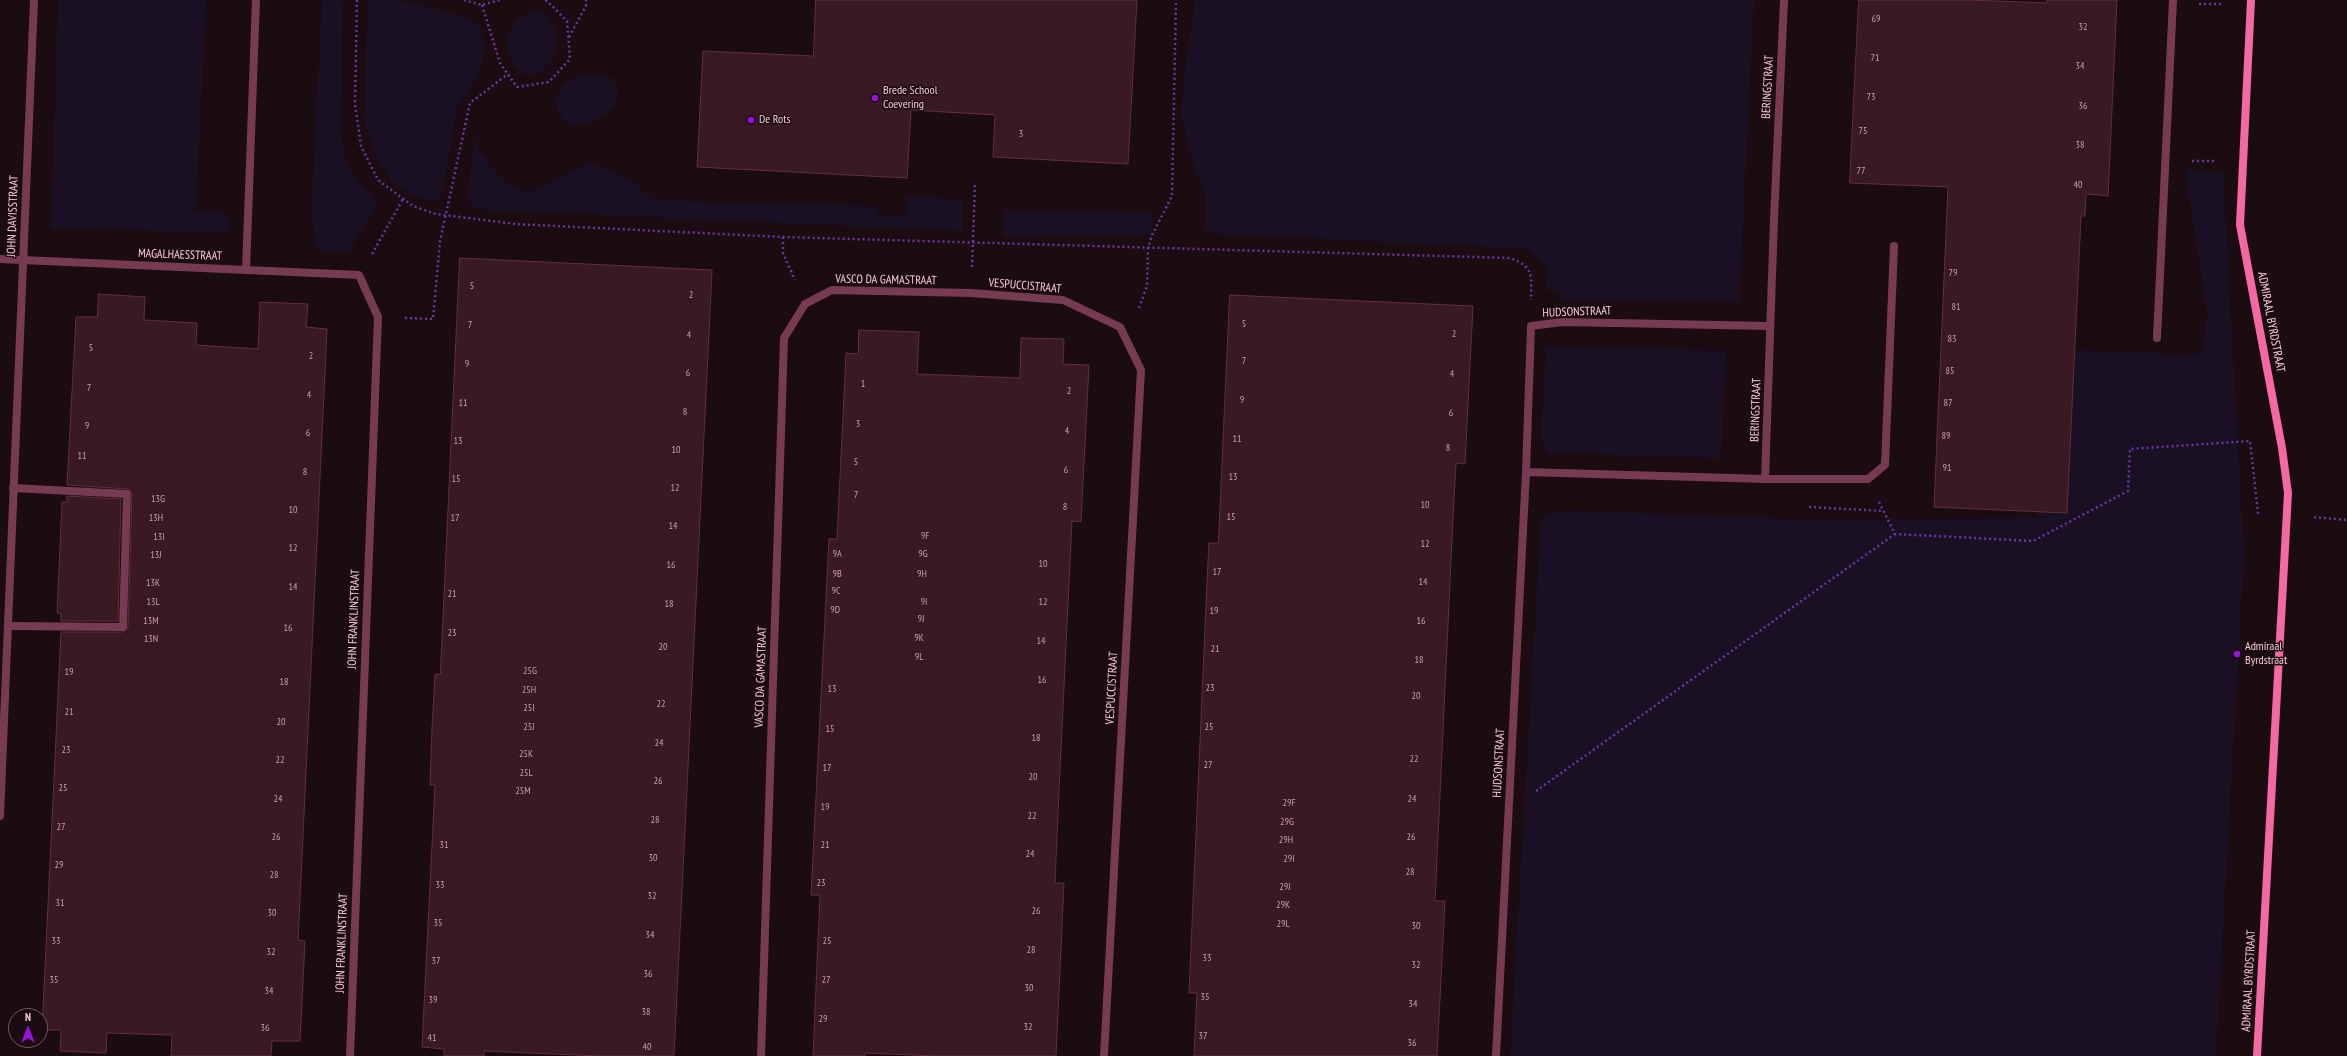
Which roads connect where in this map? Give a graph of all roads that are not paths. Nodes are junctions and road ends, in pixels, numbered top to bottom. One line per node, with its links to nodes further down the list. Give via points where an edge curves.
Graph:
1 (34, 0): 8 (street, JOHN DAVISSTRAAT)
2 (256, 0): 9 (street)
3 (1784, 0): 12 (street, BERINGSTRAAT)
4 (2173, 2): 13 (street)
5 (2251, 2): 23 (street, ADMIRAAL BYRDSTRAAT, via 2240,225 2282,448 2288,493)
6 (1894, 246): 15 (street, via 1885,465 1868,479)
7 (0, 259): 8 (street, MAGALHAESSTRAAT)
8 (23, 260): 9 (street, MAGALHAESSTRAAT); 16 (street, JOHN DAVISSTRAAT)
9 (246, 270): 10 (street, MAGALHAESSTRAAT)
10 (359, 275): 19 (street, JOHN FRANKLINSTRAAT, via 378,317)
11 (971, 293): 20 (street, VASCO DA GAMASTRAAT, via 832,290 805,304 784,338); 21 (street, VESPUCCISTRAAT, via 1063,300 1120,327 1141,370)
12 (1770, 326): 14 (street, HUDSONSTRAAT, via 1562,322 1531,326); 15 (street, BERINGSTRAAT)
13 (2157, 338)
14 (1526, 472): 15 (street); 22 (street, HUDSONSTRAAT)
15 (1765, 479)
16 (14, 488): 17 (street, JOHN DAVISSTRAAT); 17 (street, via 127,494 123,627)
17 (8, 626): 18 (street, JOHN DAVISSTRAAT)
18 (0, 816)
19 (350, 1056)
20 (761, 1056)
21 (1104, 1056)
22 (1496, 1056)
23 (2257, 1056)

